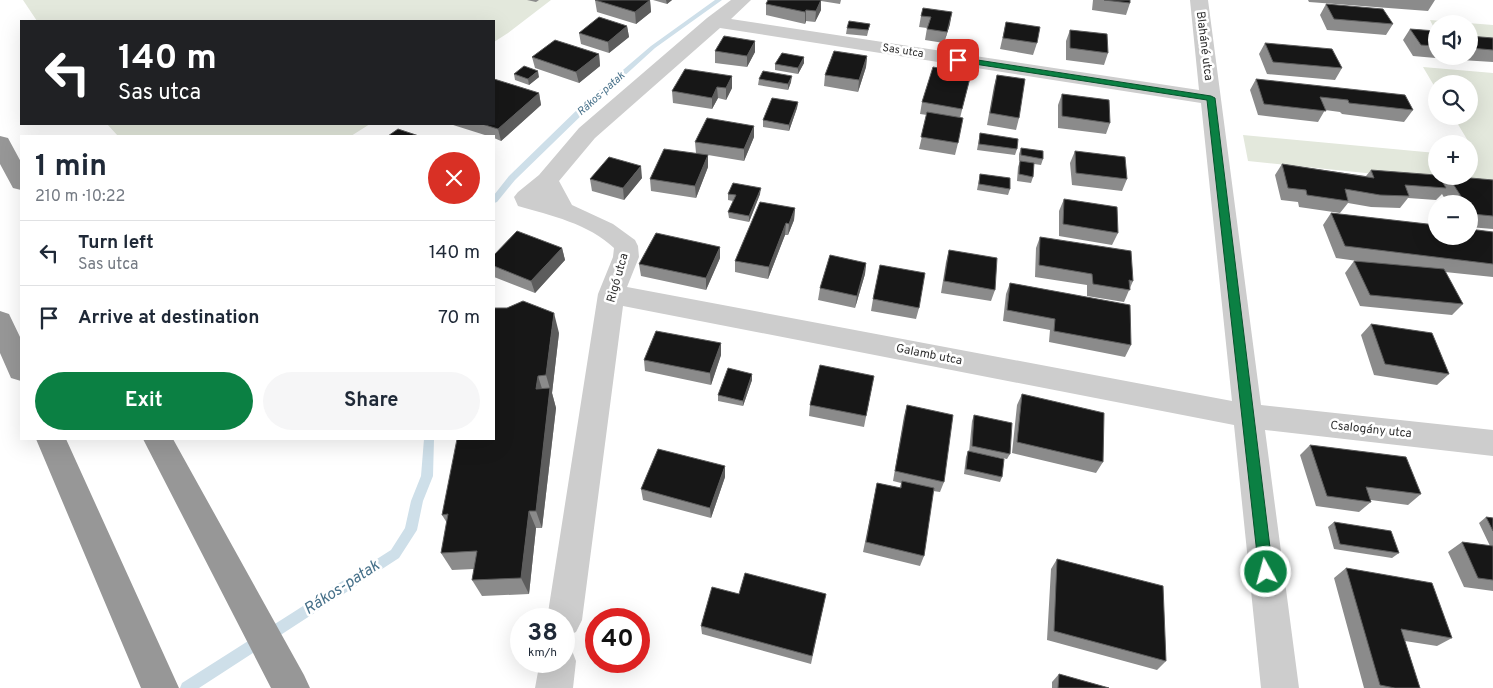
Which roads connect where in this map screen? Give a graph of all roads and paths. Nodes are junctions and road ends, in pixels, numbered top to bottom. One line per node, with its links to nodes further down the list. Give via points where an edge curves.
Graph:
1 (742, 0): 3 (street)
2 (1199, 0): 4 (street, Blaháné utca)
3 (714, 22): 4 (street, Sas utca); 7 (street, Rigó utca, via 588,133 547,180 526,197 526,200 562,210 607,230 626,246 626,258)
4 (1211, 98): 10 (street, Blaháné utca)
5 (0, 143): 6 (highway)
6 (20, 181)
7 (611, 294): 10 (street, Galamb utca); 14 (street, Rigó utca)
8 (0, 322): 9 (highway)
9 (20, 368)
10 (1248, 416): 13 (street, Csalogány utca); 19 (street, Blaháné utca)
11 (51, 440): 17 (highway)
12 (159, 440): 16 (highway)
13 (1493, 443)
14 (566, 608)
15 (556, 673): 18 (street)
16 (283, 674)
17 (158, 682)
18 (554, 688)
19 (1280, 688)

